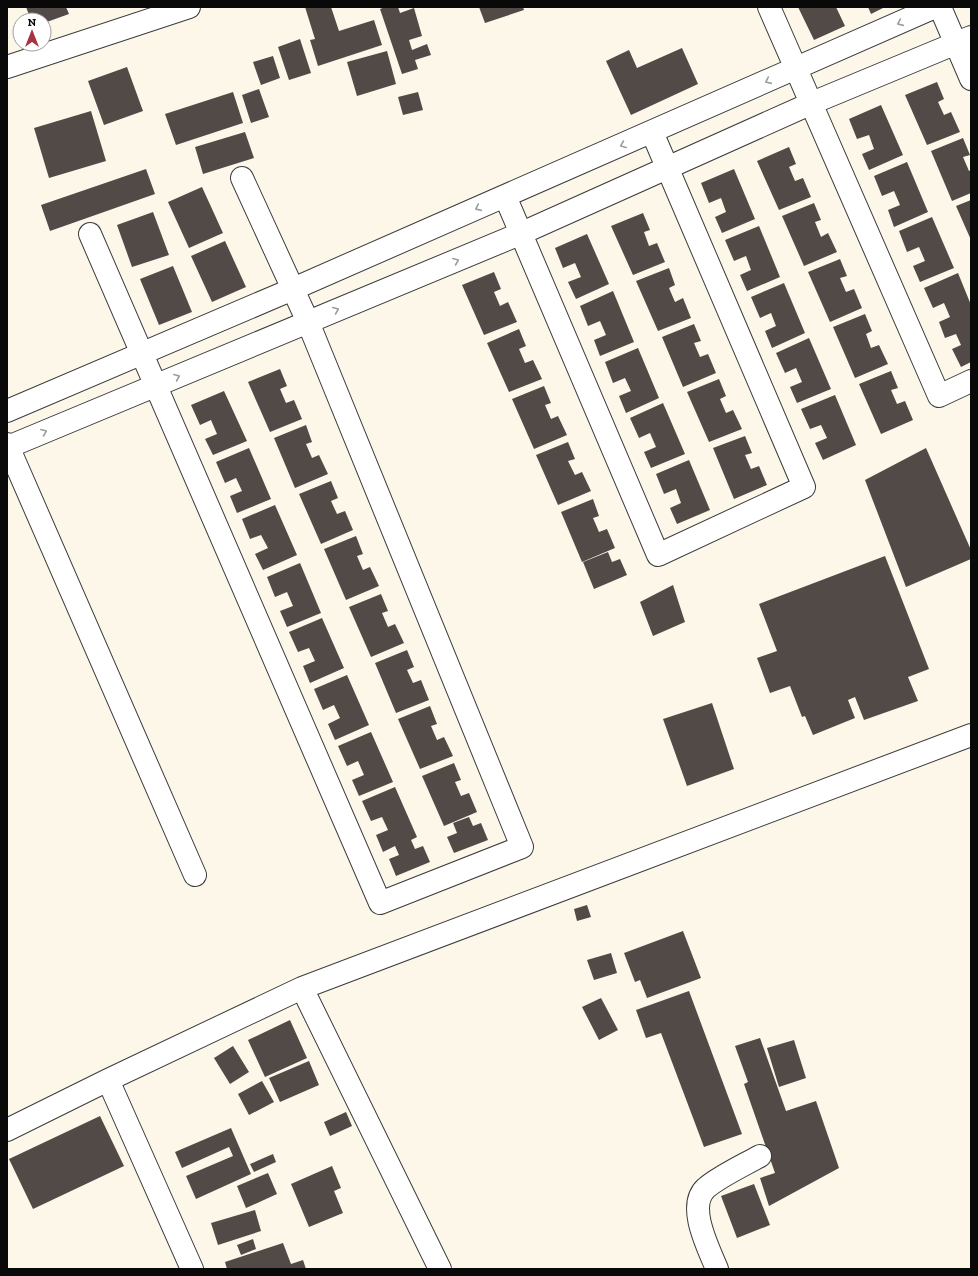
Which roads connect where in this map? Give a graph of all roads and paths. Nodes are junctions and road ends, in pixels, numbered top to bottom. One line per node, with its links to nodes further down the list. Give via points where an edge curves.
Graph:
1 (188, 7): 6 (street)
2 (769, 7): 7 (street)
3 (935, 7): 7 (street, one-way to 7)
4 (940, 7): 5 (street)
5 (963, 41): 8 (street); 9 (street)
6 (7, 67)
7 (797, 69): 9 (street); 10 (street, one-way to 10)
8 (971, 79)
9 (812, 103): 11 (street); 19 (street, via 938,396)
10 (652, 132): 11 (street); 13 (street, one-way to 13)
11 (668, 168): 14 (street); 14 (street, via 804,487 658,555)
12 (242, 178): 16 (street)
13 (505, 196): 14 (street); 16 (street, one-way to 16)
14 (522, 233): 17 (street, one-way to 14)
15 (90, 234): 18 (street)
16 (293, 289): 17 (street); 18 (street)
17 (308, 322): 20 (street, one-way to 17); 20 (street, via 522,846 380,903)
18 (143, 353): 20 (street); 21 (street)
19 (971, 381)
20 (157, 386): 22 (street, one-way to 20)
21 (7, 412)
22 (8, 446): 24 (street)
23 (971, 735): 25 (street)
24 (195, 875)
25 (302, 988): 26 (street); 30 (street)
26 (108, 1080): 27 (street); 29 (street)
27 (7, 1130)
28 (760, 1156): 31 (street, via 705,1188 698,1202 698,1218)
29 (192, 1269)
30 (440, 1269)
31 (717, 1269)

